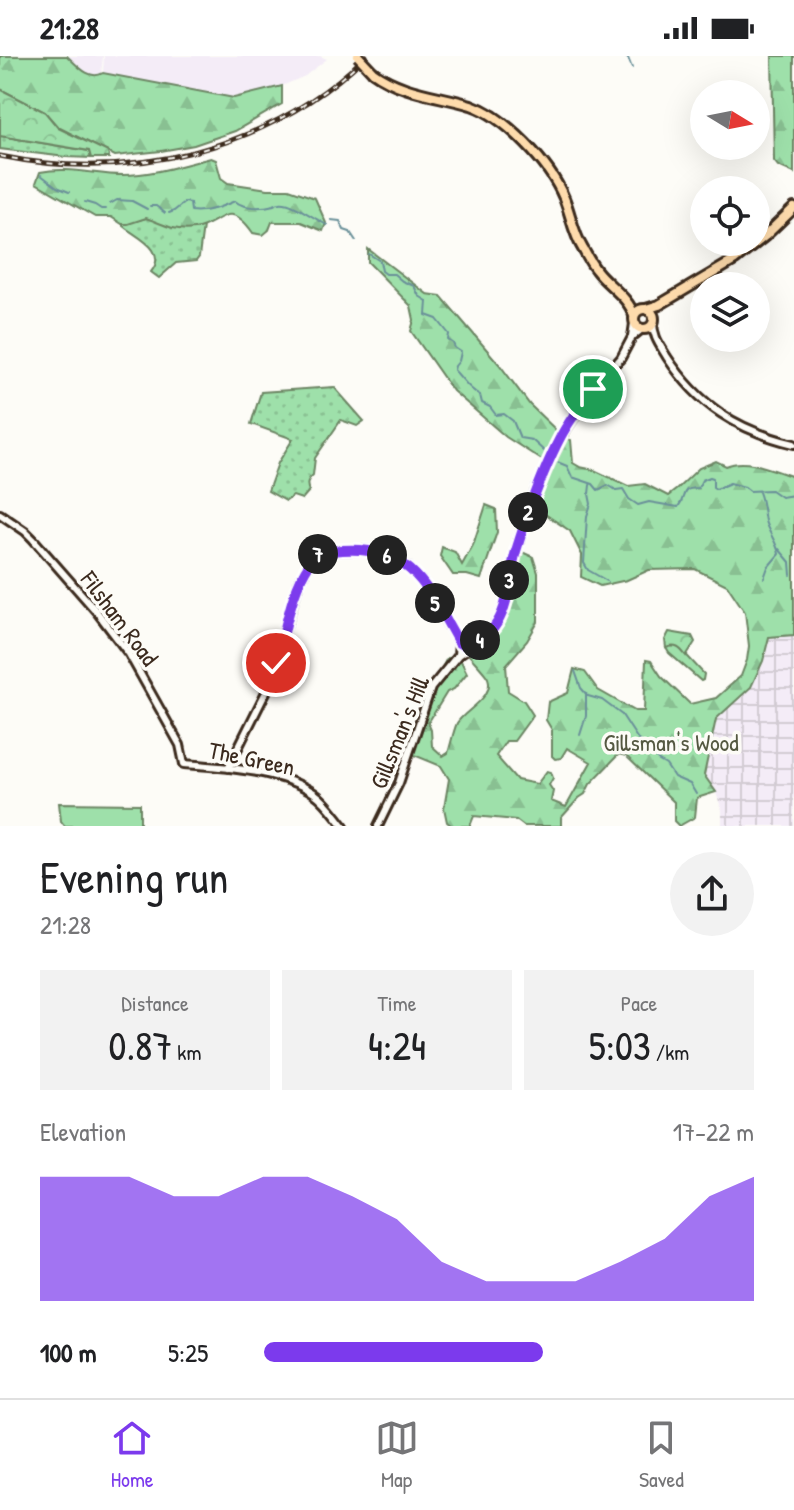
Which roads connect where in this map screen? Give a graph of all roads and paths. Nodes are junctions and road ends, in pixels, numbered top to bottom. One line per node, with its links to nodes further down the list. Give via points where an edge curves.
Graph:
1 (358, 56): 4 (main road, bridge, via 396,85 470,105 507,125 554,179 573,230 596,270)
2 (794, 208): 3 (main road, via 735,260)
3 (659, 305): 4 (main road); 5 (main road)
4 (640, 319): 5 (main road, via 650,327); 5 (main road, via 651,312); 6 (street); 10 (street, Gillsman's Hill, via 621,358 561,437 526,520 500,617 491,632)
5 (654, 320): 6 (street)
6 (655, 336): 7 (street, via 683,380 722,416)
7 (794, 444)
8 (0, 514): 12 (street, Filsham Road, via 33,539 116,636 180,745)
9 (459, 643): 10 (street); 11 (street); 13 (street, via 416,573 394,558 364,550 319,554 299,582 268,688)
10 (468, 646): 11 (street, Gillsman's Hill)
11 (458, 655): 15 (street, Gillsman's Hill, via 431,688 399,783)
12 (184, 764): 13 (street, The Green)
13 (228, 768): 14 (street, The Green, via 287,780 316,794)
14 (344, 826)
15 (378, 826)

